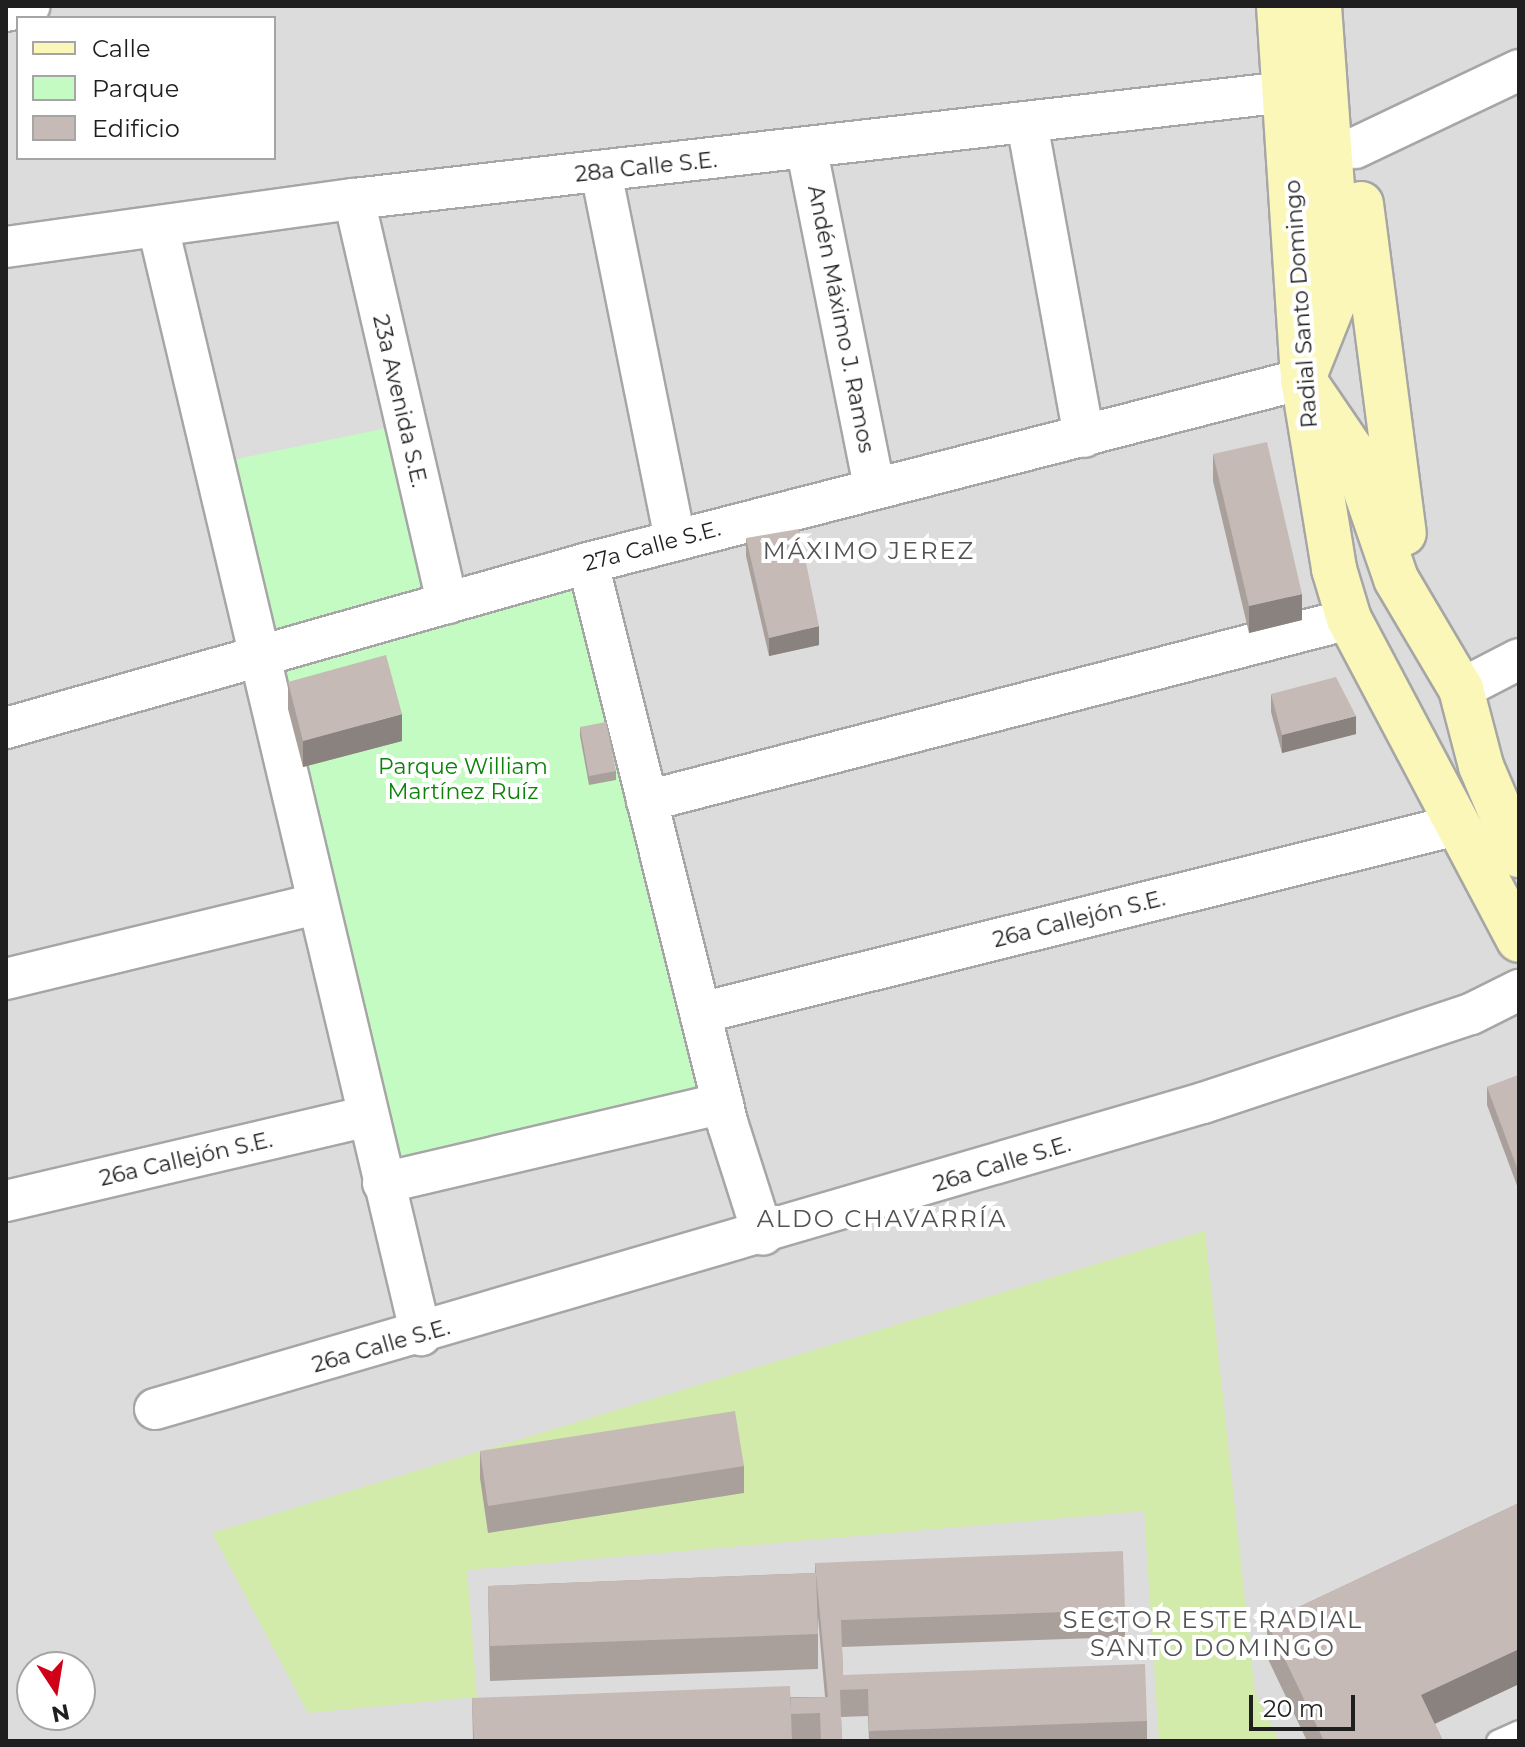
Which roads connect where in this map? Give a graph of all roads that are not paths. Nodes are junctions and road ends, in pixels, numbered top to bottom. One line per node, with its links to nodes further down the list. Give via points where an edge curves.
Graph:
1 (29, 6): 5 (street)
2 (1279, 6): 7 (main road, Radial Santo Domingo)
3 (1319, 6): 15 (main road, via 1337,258 1332,306)
4 (1333, 6): 9 (main road)
5 (6, 11)
6 (1519, 70): 9 (street)
7 (1286, 92): 8 (street, 28a Calle S.E.); 15 (main road, Radial Santo Domingo)
8 (1027, 123): 10 (street, 28a Calle S.E.); 16 (street)
9 (1355, 148): 24 (main road, via 1404,534 1423,601)
10 (807, 151): 11 (street, 28a Calle S.E.); 17 (street, Andén Máximo J. Ramos)
11 (601, 172): 12 (street, 28a Calle S.E.); 18 (street)
12 (354, 199): 13 (street, 28a Calle S.E.); 20 (street, 23a Avenida S.E.)
13 (158, 227): 14 (street, 28a Calle S.E.); 23 (street)
14 (6, 247)
15 (1303, 379): 16 (street, 27a Calle S.E.); 21 (main road, Radial Santo Domingo, via 1322,508); 24 (main road, via 1352,451 1396,579)
16 (1084, 437): 17 (street, 27a Calle S.E.)
17 (874, 487): 18 (street, 27a Calle S.E.)
18 (675, 540): 19 (street, 27a Calle S.E.)
19 (588, 563): 20 (street, 27a Calle S.E.); 26 (street)
20 (447, 603): 23 (street, 27a Calle S.E.)
21 (1349, 619): 26 (street); 28 (main road, Radial Santo Domingo)
22 (1519, 659): 24 (street)
23 (258, 661): 25 (street, 27a Calle S.E.); 30 (street)
24 (1461, 689): 27 (main road); 29 (main road, via 1481,766)
25 (8, 716)
26 (647, 801): 34 (street)
27 (1519, 803)
28 (1457, 825): 31 (main road, Radial Santo Domingo); 34 (street, 26a Callejón S.E.)
29 (1519, 855)
30 (316, 904): 32 (street); 36 (street)
31 (1519, 940)
32 (6, 979)
33 (1519, 990): 39 (street, 26a Calle S.E., via 1471,1014 1203,1103)
34 (700, 1013): 35 (street)
35 (723, 1103): 37 (street); 39 (street)
36 (367, 1116): 37 (street); 38 (street, 26a Callejón S.E.)
37 (383, 1183): 40 (street)
38 (6, 1201)
39 (763, 1235): 40 (street, 26a Calle S.E.)
40 (421, 1335): 41 (street, 26a Calle S.E.)
41 (155, 1409)
42 (1519, 1731): 43 (lane)
43 (1497, 1741)

